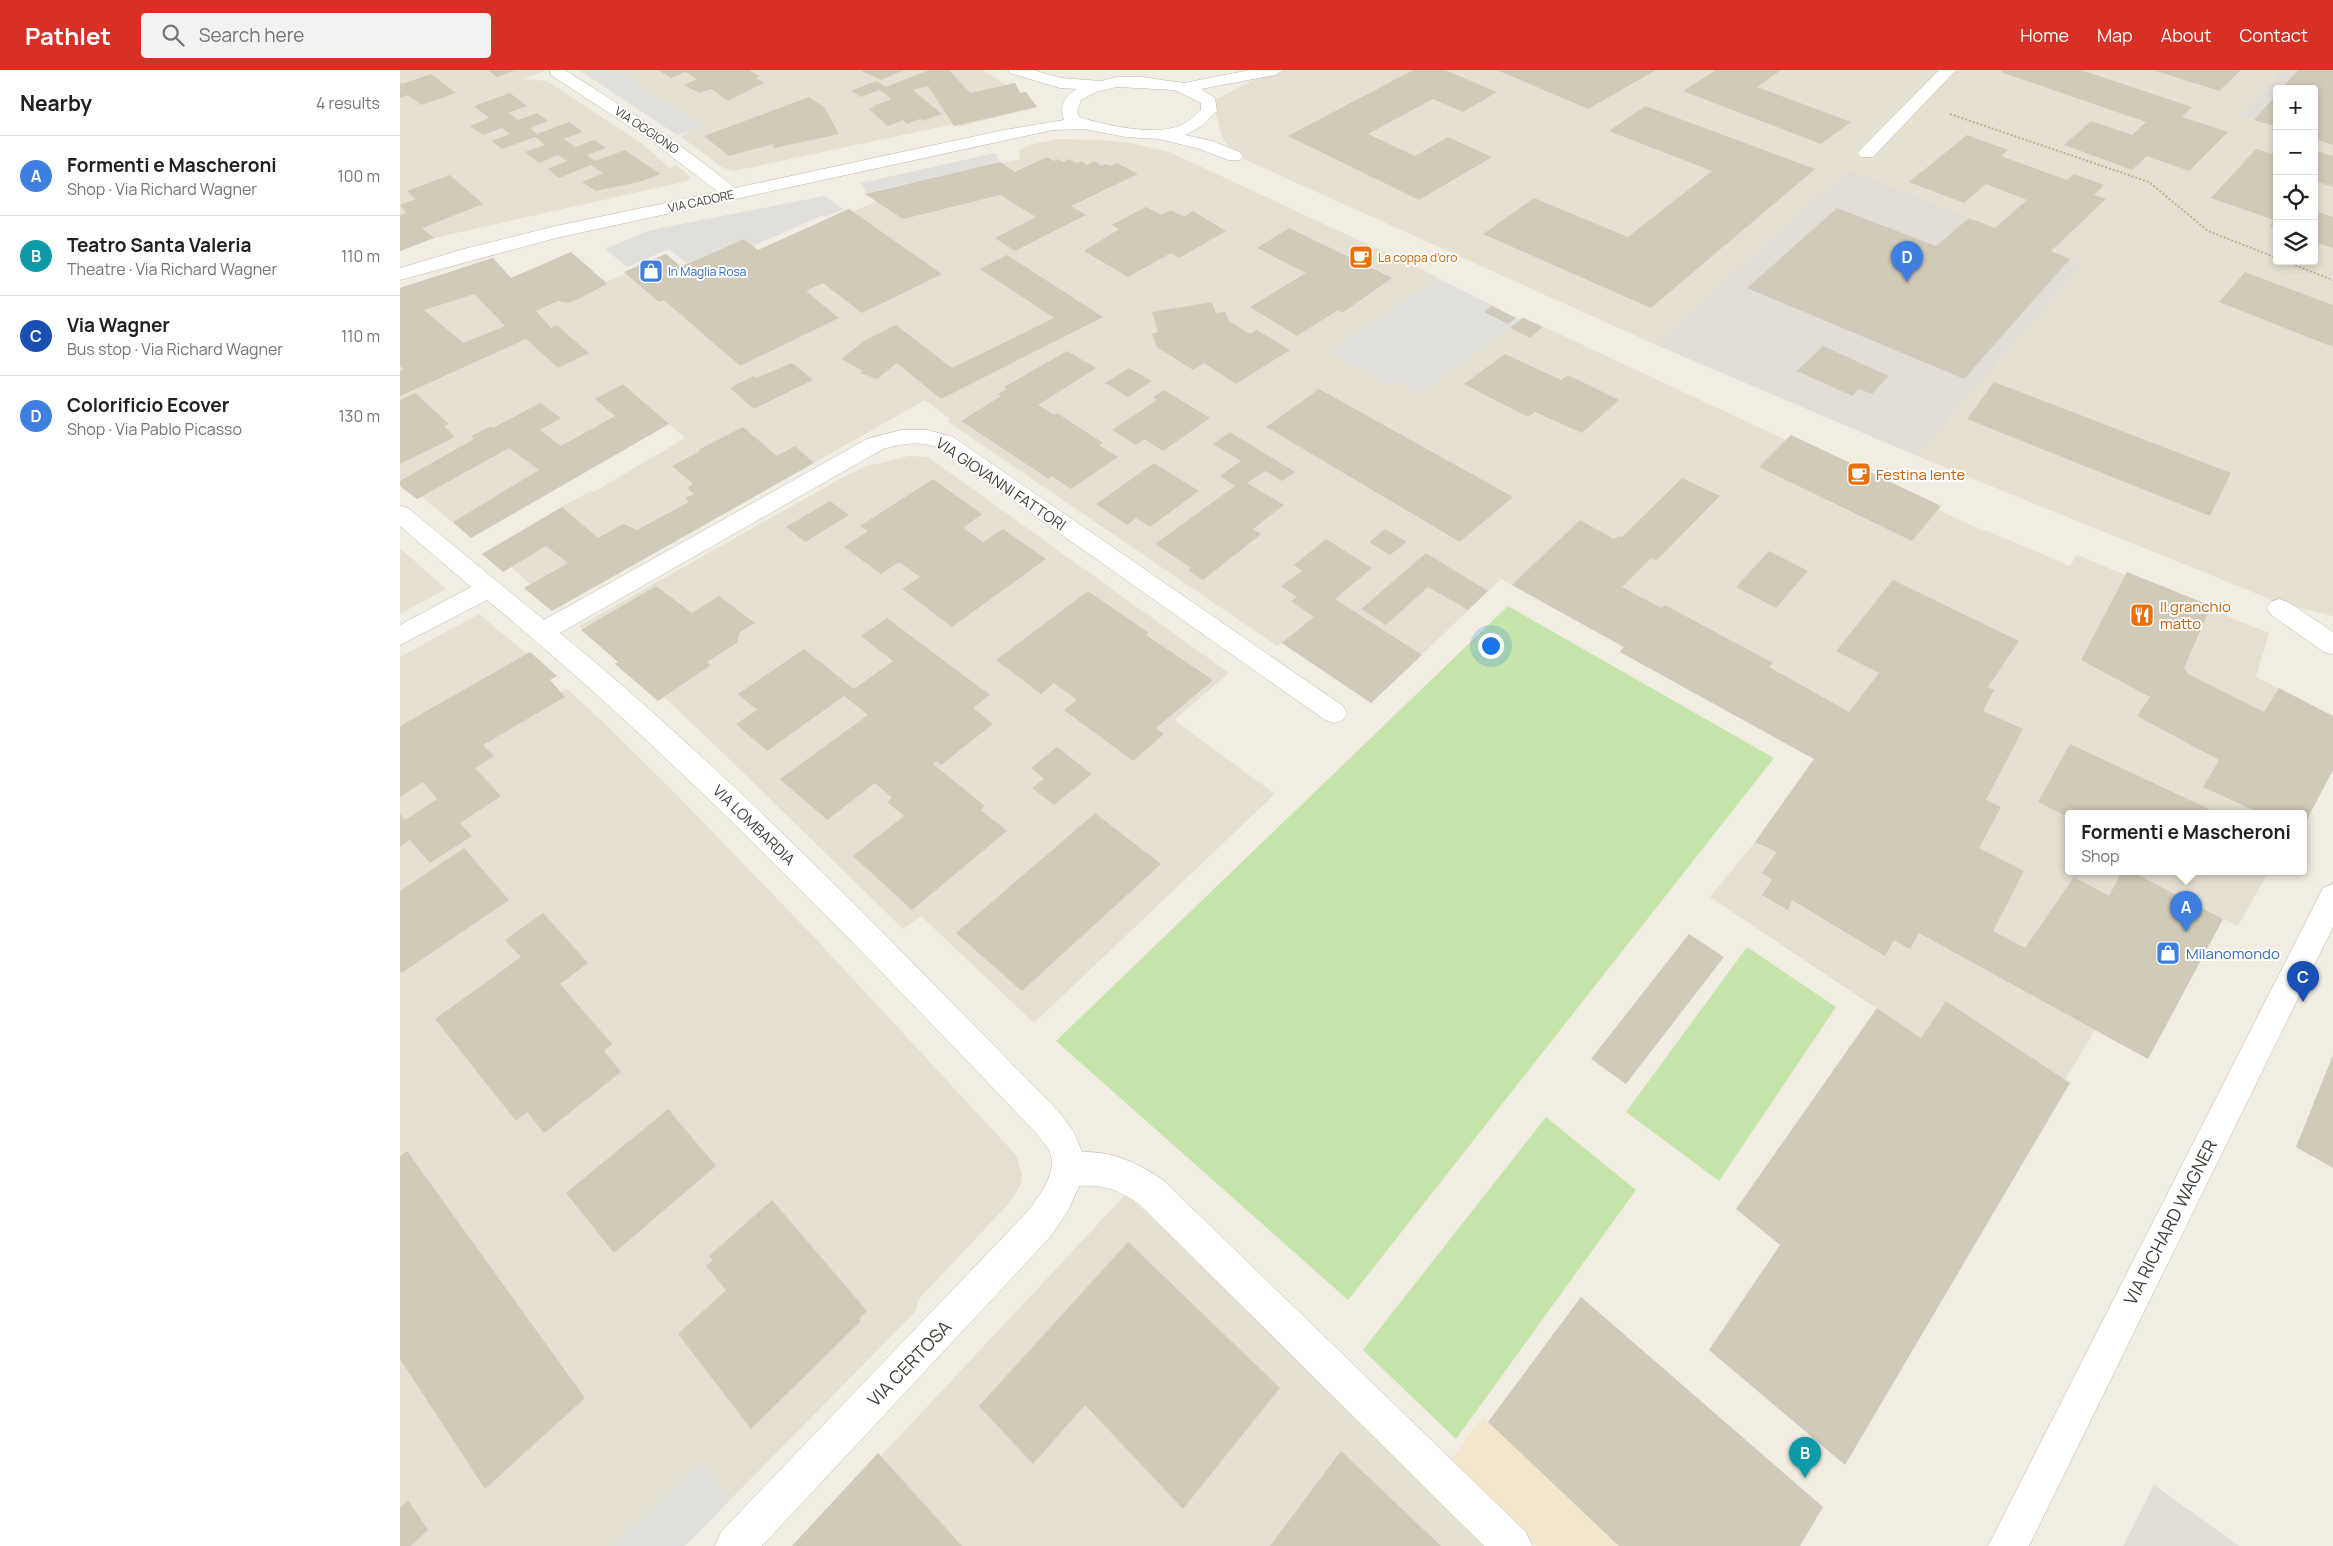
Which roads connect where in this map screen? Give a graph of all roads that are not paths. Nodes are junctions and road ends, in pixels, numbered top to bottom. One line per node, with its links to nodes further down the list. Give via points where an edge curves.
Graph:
1 (1016, 70): 5 (street, via 1060,83); 7 (street, via 1054,88)
2 (1948, 70): 12 (street)
3 (557, 72): 13 (street, VIA OGGIONO, via 655,135)
4 (1268, 72): 6 (street); 8 (street)
5 (1106, 85): 6 (street, via 1132,82); 7 (street, VIA CADORE, via 1074,96)
6 (1186, 87): 8 (street, via 1201,94)
7 (1068, 106): 9 (street, via 1072,120); 11 (street, VIA CADORE, via 1040,123)
8 (1209, 106): 10 (street, via 1197,124 1179,131); 10 (street, via 1223,146 1234,156)
9 (1083, 124): 10 (street, VIA CADORE); 11 (street, VIA CADORE, via 1052,125)
10 (1158, 133)
11 (1004, 135): 13 (street, VIA CADORE)
12 (1867, 153)
13 (732, 194): 14 (street, VIA CADORE, via 495,247)
14 (400, 274)
15 (400, 514): 16 (street, VIA LOMBARDIA)
16 (487, 588): 18 (street, VIA LOMBARDIA); 19 (street)
17 (2333, 623): 20 (street, via 2279,608)
18 (542, 632): 21 (street, VIA GIOVANNI FATTORI, via 875,444 894,438 930,437 945,442); 23 (street, VIA LOMBARDIA, via 655,731 843,912 1048,1123 1064,1145)
19 (400, 636)
20 (2333, 646)
21 (1334, 713)
22 (2333, 898): 26 (street, VIA RICHARD WAGNER)
23 (1067, 1170): 24 (street, VIA CERTOSA, via 1058,1198 1039,1224); 25 (street, via 1113,1169 1132,1177 1150,1192)
24 (735, 1546)
25 (1512, 1546)
26 (2008, 1546)

